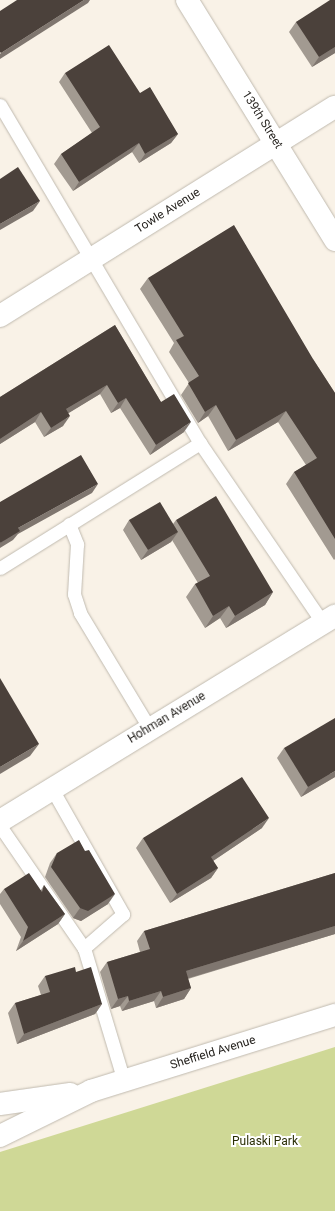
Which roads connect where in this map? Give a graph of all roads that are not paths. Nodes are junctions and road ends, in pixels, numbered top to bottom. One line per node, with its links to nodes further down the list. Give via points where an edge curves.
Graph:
1 (187, 0): 4 (street, 139th Street)
2 (0, 105): 6 (lane)
3 (335, 106): 4 (street, Towle Avenue)
4 (276, 143): 5 (street, 139th Street); 6 (street, Towle Avenue)
5 (335, 240)
6 (93, 258): 7 (street, Towle Avenue); 8 (lane)
7 (0, 316)
8 (200, 443): 9 (lane); 11 (lane)
9 (69, 524): 10 (lane); 12 (lane, via 77,544 74,594 80,613)
10 (0, 568)
11 (329, 619): 12 (street, Hohman Avenue)
12 (150, 729): 13 (street, Hohman Avenue)
13 (52, 789): 14 (street, Hohman Avenue); 16 (lane, via 124,914)
14 (0, 821)
15 (0, 826): 16 (lane)
16 (84, 948): 18 (lane)
17 (335, 1015): 18 (street, Sheffield Avenue)
18 (124, 1081): 19 (street, Sheffield Avenue)
19 (91, 1091): 20 (street, Sheffield Avenue); 21 (street, Sheffield Avenue)
20 (0, 1104)
21 (0, 1136)

